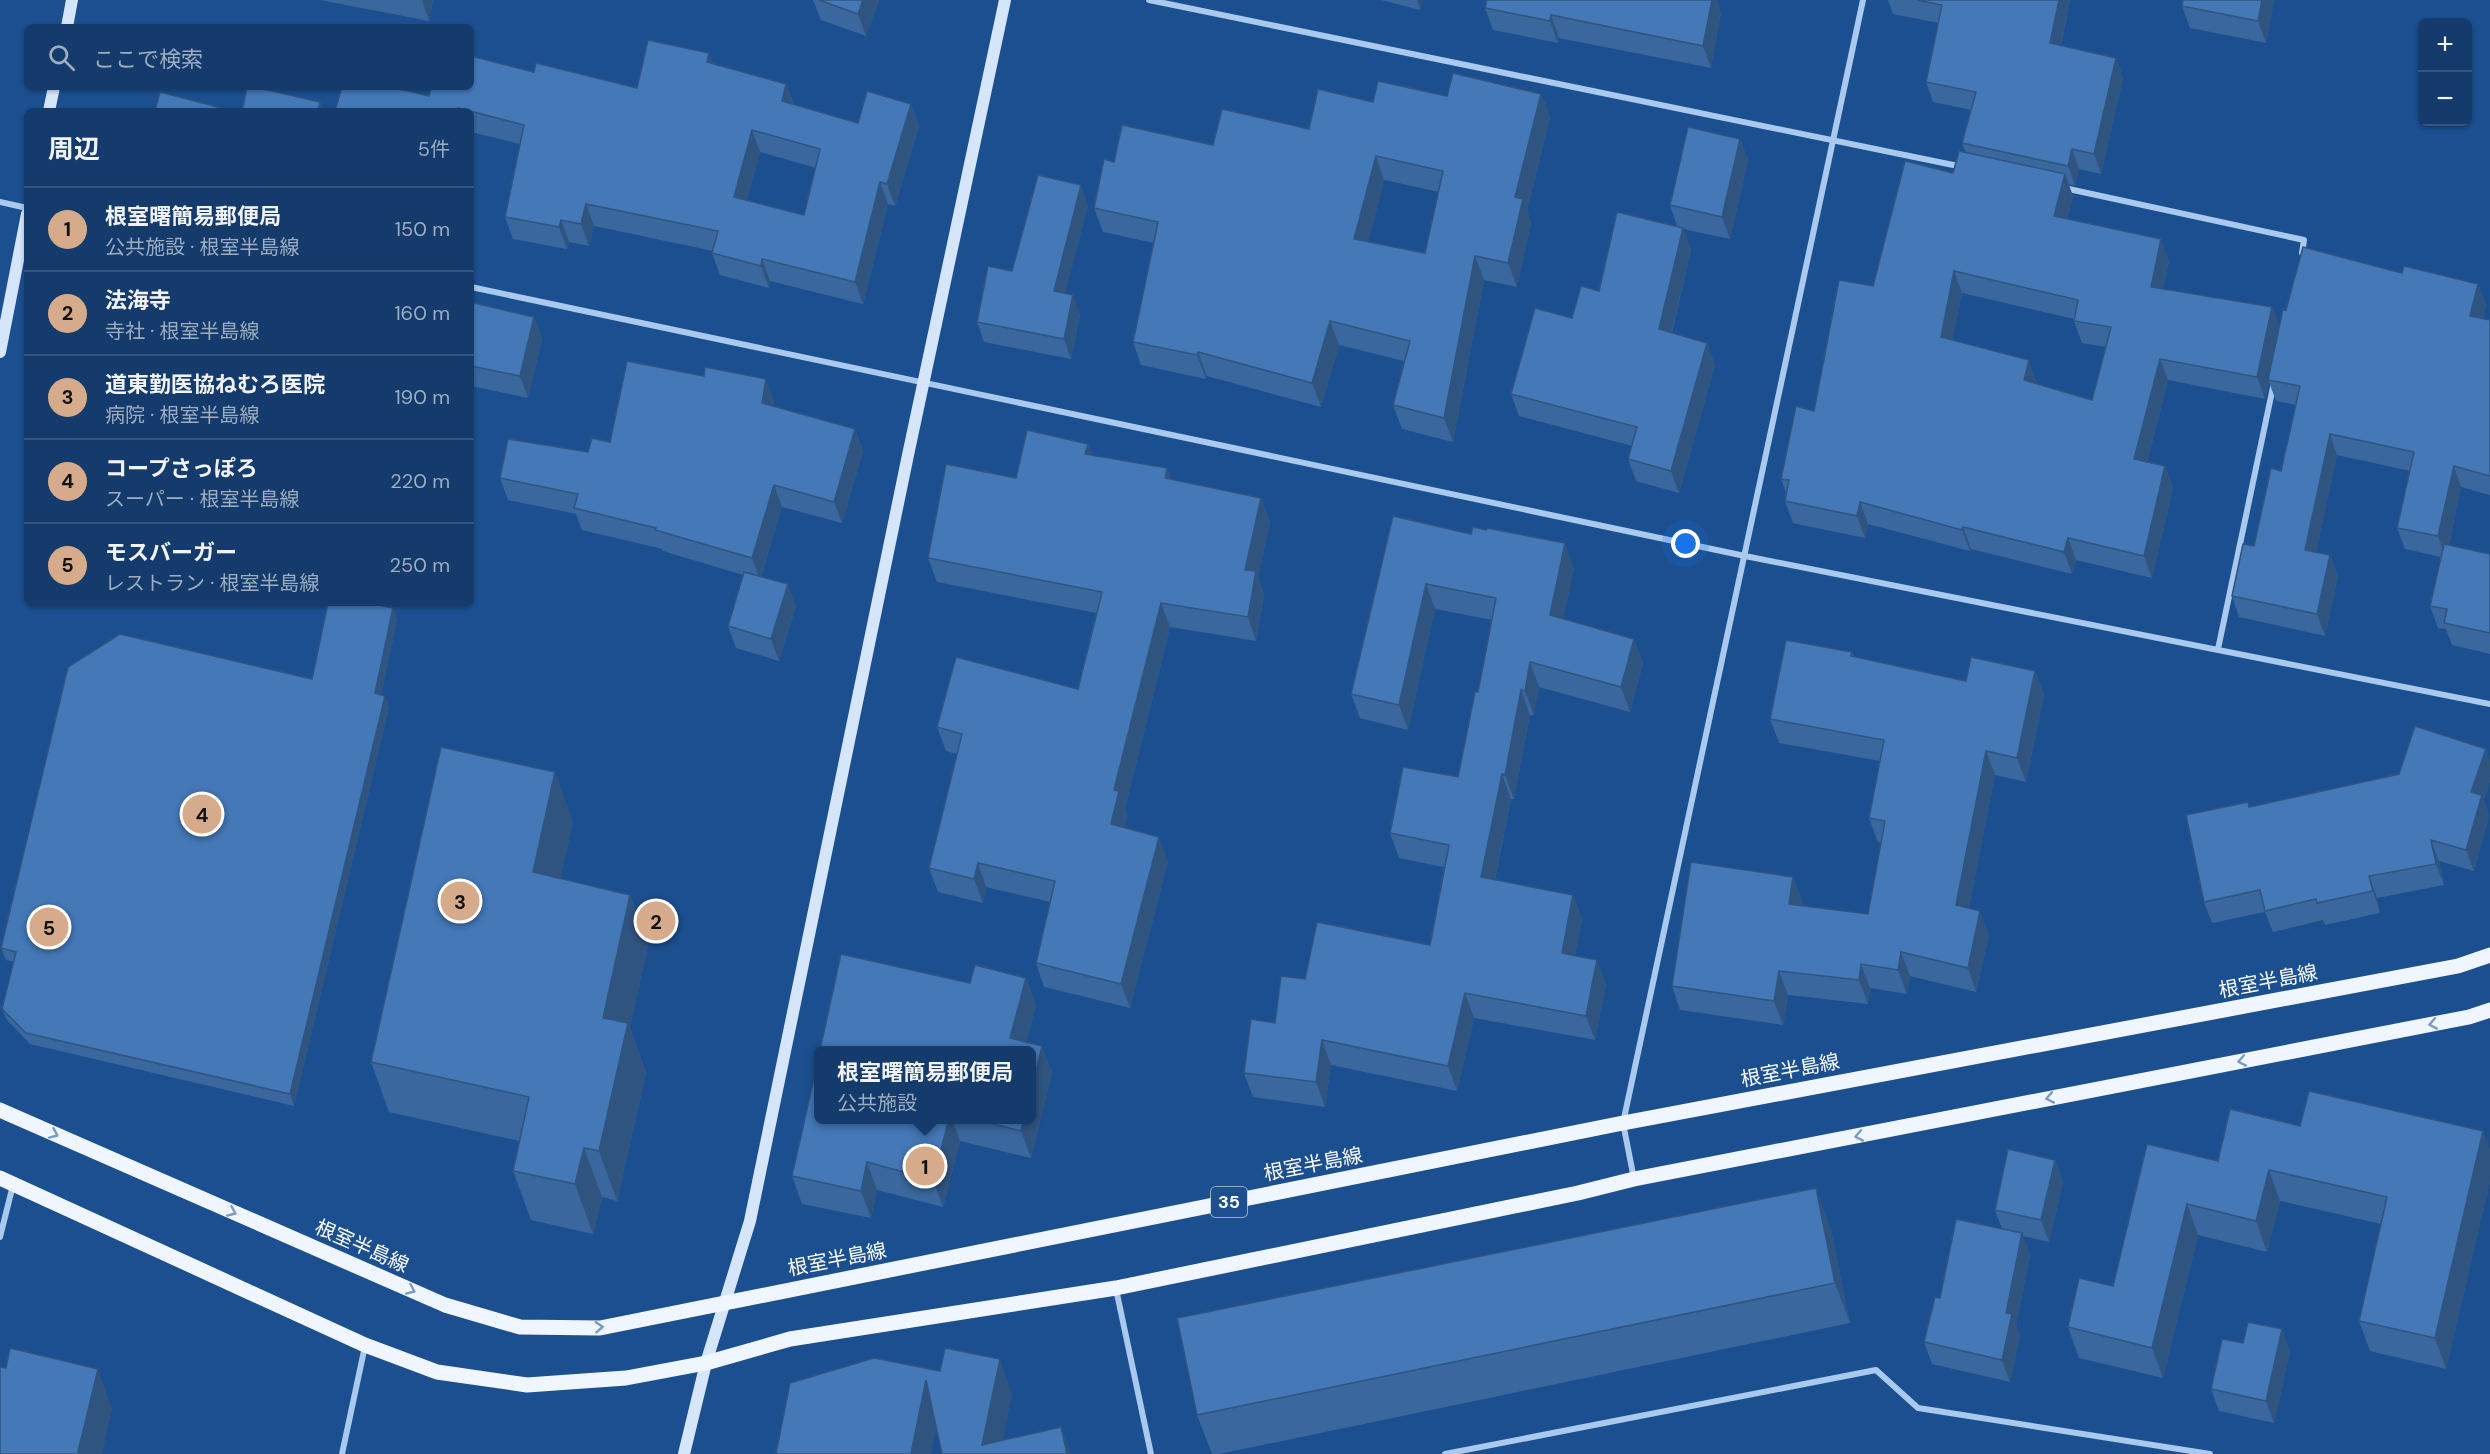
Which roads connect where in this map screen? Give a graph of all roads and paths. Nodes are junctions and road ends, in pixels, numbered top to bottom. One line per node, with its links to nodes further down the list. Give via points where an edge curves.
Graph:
1 (72, 0): 5 (street)
2 (1005, 0): 18 (street)
3 (1149, 0): 8 (street)
4 (1863, 0): 8 (street)
5 (68, 24)
6 (53, 90): 7 (street)
7 (50, 108)
8 (1833, 139): 9 (street); 19 (street)
9 (1971, 169)
10 (2052, 186): 14 (street, via 2304,240)
11 (0, 202): 12 (street)
12 (24, 207)
13 (24, 229): 16 (street)
14 (2300, 263)
15 (474, 288): 18 (street)
16 (0, 352)
17 (2275, 380): 20 (street)
18 (923, 383): 19 (street); 30 (street, via 750,1221)
19 (1744, 556): 20 (street); 25 (street)
20 (2218, 649): 21 (street)
21 (2490, 704)
22 (2490, 954): 25 (main road, 根室半島線 / 35, via 2458,966)
23 (2490, 1010): 26 (main road, one-way to 26)
24 (0, 1110): 30 (main road, 根室半島線 / 35, one-way to 30, via 445,1305 520,1327 600,1328)
25 (1623, 1123): 26 (street); 30 (main road, 根室半島線 / 35)
26 (1634, 1179): 29 (main road)
27 (7, 1181): 28 (street); 31 (main road)
28 (0, 1237)
29 (1116, 1288): 32 (main road, via 790,1339); 35 (street)
30 (726, 1303): 32 (street)
31 (365, 1345): 32 (main road, via 437,1372 527,1385 626,1378); 33 (street)
32 (706, 1363): 34 (street)
33 (342, 1454)
34 (684, 1454)
35 (1151, 1454)
36 (1445, 1454): 37 (street, via 1876,1370 1918,1408)
37 (2210, 1454)

